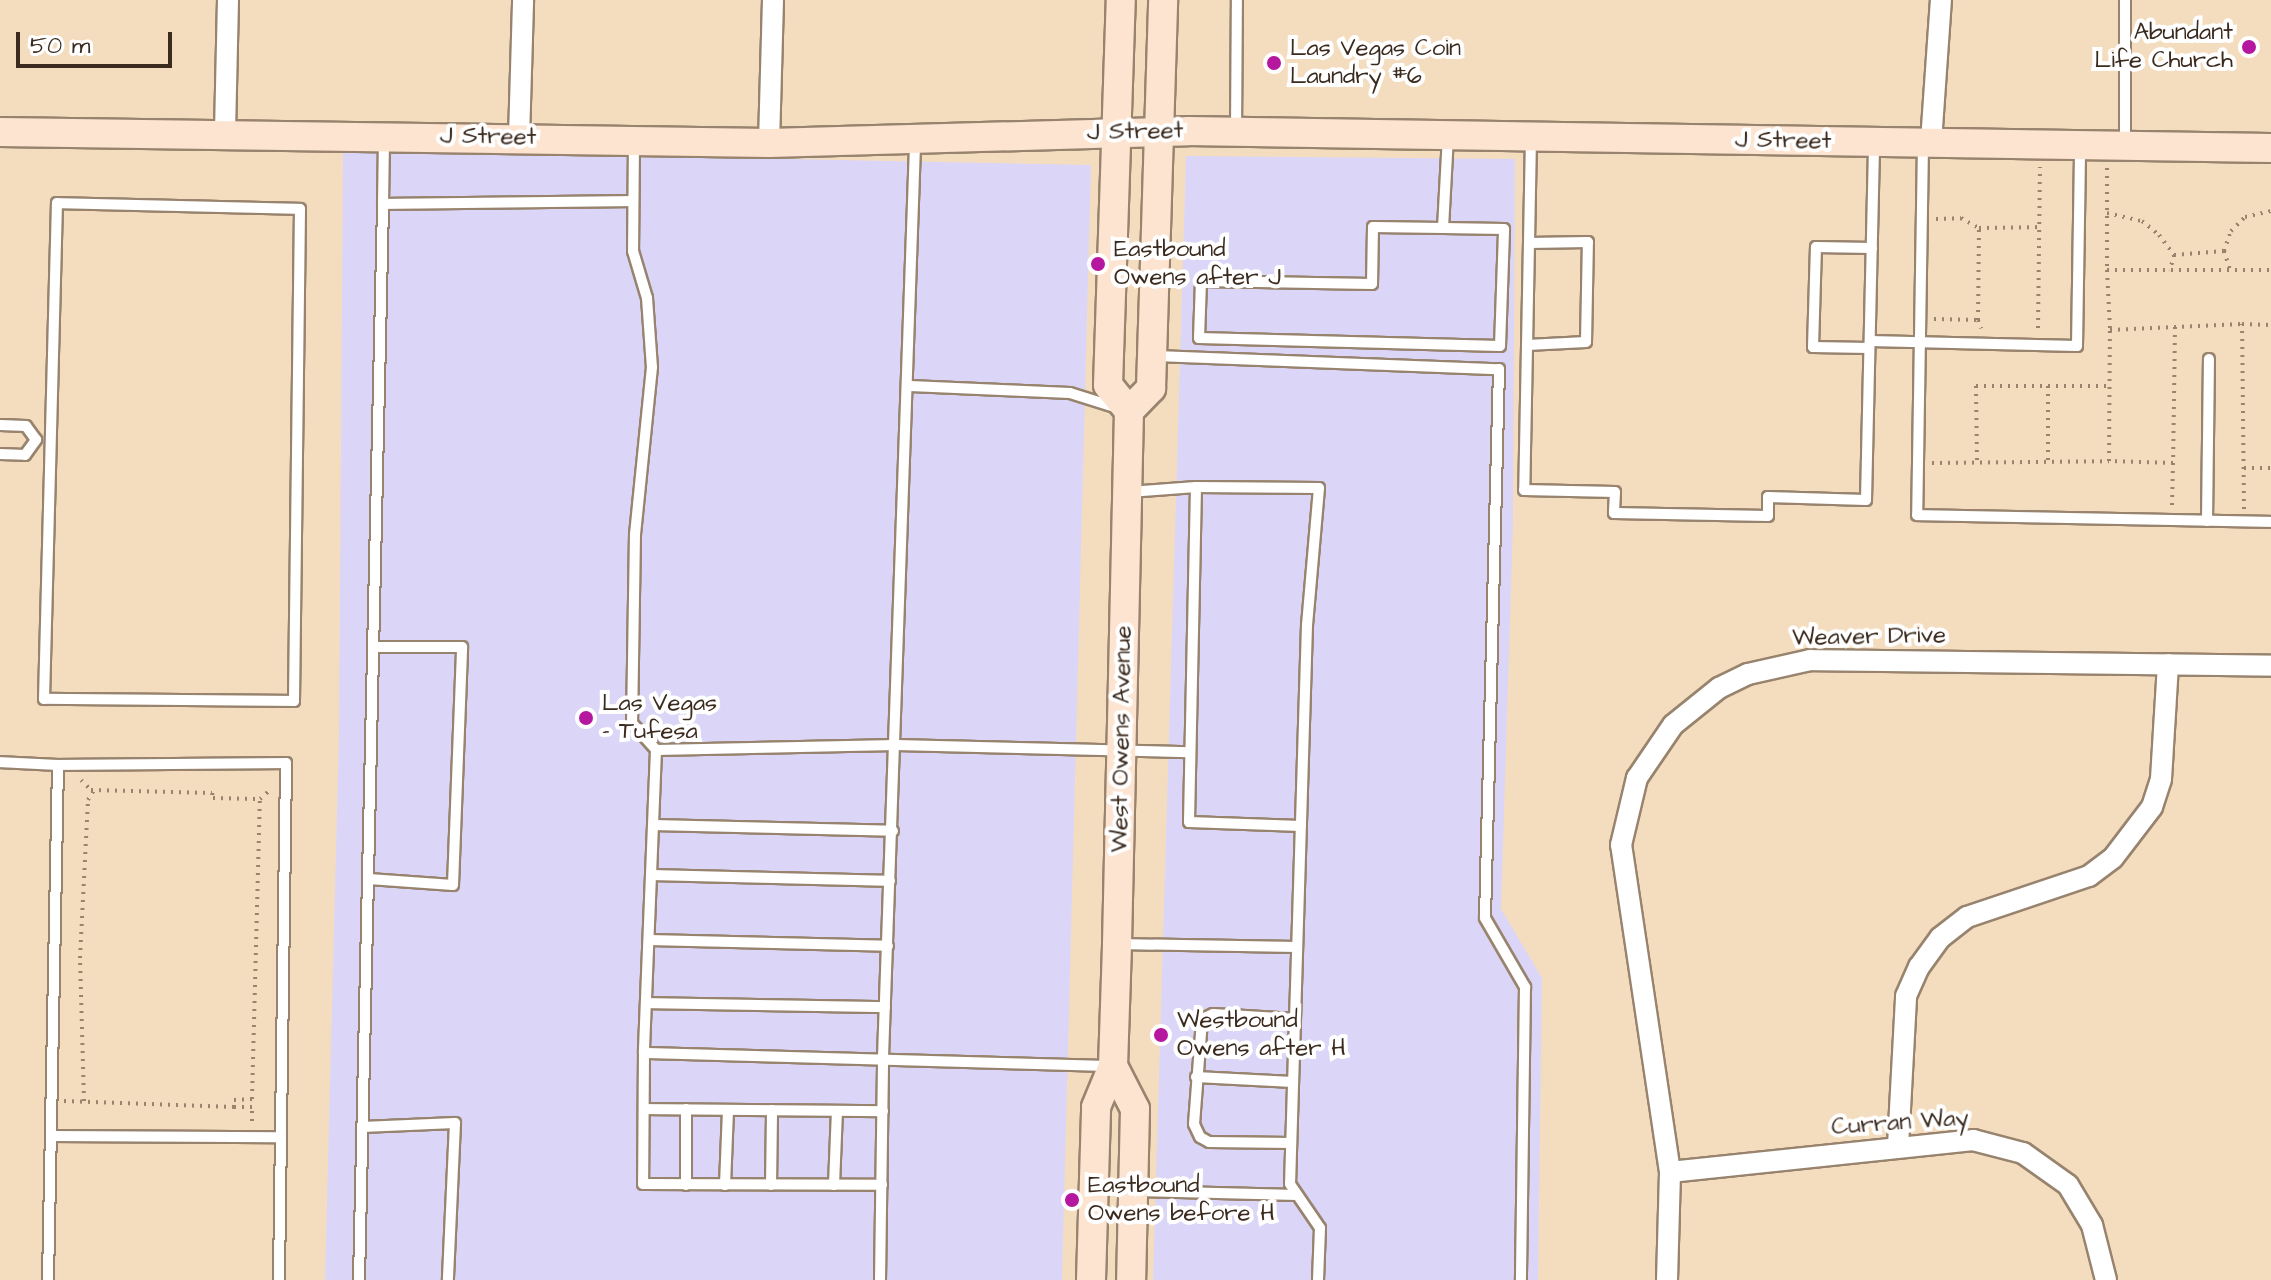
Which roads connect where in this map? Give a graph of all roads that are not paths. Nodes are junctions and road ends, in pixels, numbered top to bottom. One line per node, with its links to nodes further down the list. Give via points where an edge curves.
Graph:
1 (228, 0): 12 (street)
2 (523, 0): 16 (street)
3 (773, 0): 22 (street)
4 (1121, 0): 13 (street)
5 (1163, 0): 9 (street)
6 (1237, 0): 10 (lane)
7 (1941, 0): 21 (street)
8 (2125, 0): 23 (lane)
9 (1159, 131): 10 (street, J Street); 13 (street, J Street); 33 (street)
10 (1236, 131): 15 (street, J Street)
11 (0, 132): 12 (street, J Street)
12 (225, 132): 14 (street, J Street)
13 (1117, 132): 17 (street, J Street); 36 (street, via 1108,385)
14 (384, 135): 16 (street, J Street); 26 (lane)
15 (1448, 135): 18 (street, J Street); 27 (lane)
16 (519, 138): 19 (street, J Street)
17 (916, 138): 22 (street, J Street); 35 (lane)
18 (1531, 138): 20 (street, J Street); 28 (lane)
19 (634, 140): 22 (street, J Street); 25 (lane)
20 (1874, 142): 21 (street, J Street); 29 (lane)
21 (1927, 142): 23 (street, J Street); 30 (lane)
22 (769, 143)
23 (2104, 145): 24 (street, J Street); 30 (lane, via 2077,346)
24 (2271, 148)
25 (632, 201): 26 (lane); 49 (lane, via 633,251 647,298 652,367 635,534 632,723)
26 (383, 204): 45 (lane)
27 (1443, 228): 27 (lane, via 1504,229 1500,346 1199,338 1201,281 1372,284 1373,227)
28 (1529, 243): 32 (lane); 32 (lane, via 1588,242 1586,342)
29 (1872, 248): 31 (lane); 31 (lane, via 1816,247 1813,333 1813,347)
30 (1919, 342): 31 (lane); 43 (lane, via 1917,515)
31 (1870, 344): 32 (lane, via 1866,500 1768,497 1768,516 1614,513 1615,492 1524,490)
32 (1527, 345)
33 (1153, 355): 36 (street, via 1151,388); 99 (lane, via 1499,369 1485,918 1525,987)
34 (2209, 359): 43 (lane)
35 (910, 386): 36 (lane, via 1070,393); 48 (lane)
36 (1129, 411): 42 (street, West Owens Avenue)
37 (0, 425): 38 (lane, via 26,426)
38 (36, 440): 39 (lane); 40 (lane, via 25,455)
39 (53, 441): 39 (lane, via 44,699 294,701 300,209 57,203)
40 (0, 454)
41 (1196, 487): 42 (lane); 51 (lane); 55 (lane, via 1319,488 1307,625)
42 (1127, 493): 50 (street, West Owens Avenue)
43 (2207, 521): 44 (lane)
44 (2271, 522)
45 (373, 647): 58 (lane); 58 (lane, via 462,647 453,885)
46 (2168, 664): 47 (street, Weaver Drive); 82 (street, via 2161,779 2152,807 2113,858 2089,876 1967,917 1940,938 1919,967 1906,996); 83 (street, Weaver Drive, via 1810,660 1777,665 1729,683 1673,725 1637,778 1621,845)
47 (2271, 666)
48 (896, 745): 49 (lane); 50 (lane); 56 (lane)
49 (656, 750): 54 (lane)
50 (1122, 751): 51 (lane); 61 (street, West Owens Avenue)
51 (1190, 752): 55 (lane, via 1189,822)
52 (0, 762): 53 (lane)
53 (62, 765): 79 (lane); 80 (lane, via 282,763)
54 (653, 825): 56 (lane); 57 (lane)
55 (1301, 826): 63 (lane)
56 (893, 831): 59 (lane)
57 (651, 875): 59 (lane); 60 (lane)
58 (369, 879): 78 (lane)
59 (890, 881): 62 (lane)
60 (649, 940): 62 (lane); 64 (lane)
61 (1117, 944): 63 (lane); 69 (street, West Owens Avenue)
62 (888, 946): 65 (lane)
63 (1297, 947): 66 (lane)
64 (646, 1003): 65 (lane); 67 (lane)
65 (885, 1007): 68 (lane)
66 (1295, 1019): 70 (lane, via 1213,1014 1202,1019); 71 (lane)
67 (644, 1053): 68 (lane); 72 (lane)
68 (883, 1057): 69 (lane); 77 (lane)
69 (1113, 1066): 89 (street, West Owens Avenue, via 1135,1109); 96 (street, West Owens Avenue, via 1096,1107)
70 (1196, 1077): 71 (lane); 81 (lane, via 1194,1124 1200,1137 1209,1142)
71 (1293, 1082): 81 (lane)
72 (644, 1109): 73 (lane); 84 (lane, via 643,1184)
73 (686, 1109): 74 (lane); 84 (lane)
74 (728, 1110): 75 (lane); 85 (lane)
75 (772, 1110): 76 (lane); 86 (lane)
76 (837, 1111): 77 (lane); 87 (lane)
77 (883, 1111): 88 (lane)
78 (362, 1127): 93 (lane); 94 (lane, via 455,1123)
79 (51, 1136): 80 (lane); 91 (lane)
80 (280, 1137): 92 (lane)
81 (1291, 1143): 90 (lane, via 1290,1184)
82 (1898, 1146): 83 (street, Curran Way); 101 (street, Curran Way, via 1973,1140 2023,1153 2068,1185 2085,1208)
83 (1670, 1172): 100 (street, Weaver Drive)
84 (686, 1185): 85 (lane)
85 (725, 1185): 86 (lane)
86 (771, 1185): 87 (lane)
87 (834, 1185): 88 (lane)
88 (882, 1185): 95 (lane)
89 (1134, 1191): 90 (lane); 97 (street, West Owens Avenue)
90 (1297, 1195): 98 (lane, via 1320,1228)
91 (48, 1280)
92 (279, 1280)
93 (359, 1280)
94 (448, 1280)
95 (880, 1280)
96 (1091, 1280)
97 (1131, 1280)
98 (1318, 1280)
99 (1521, 1280)
100 (1667, 1280)
101 (2106, 1280)

